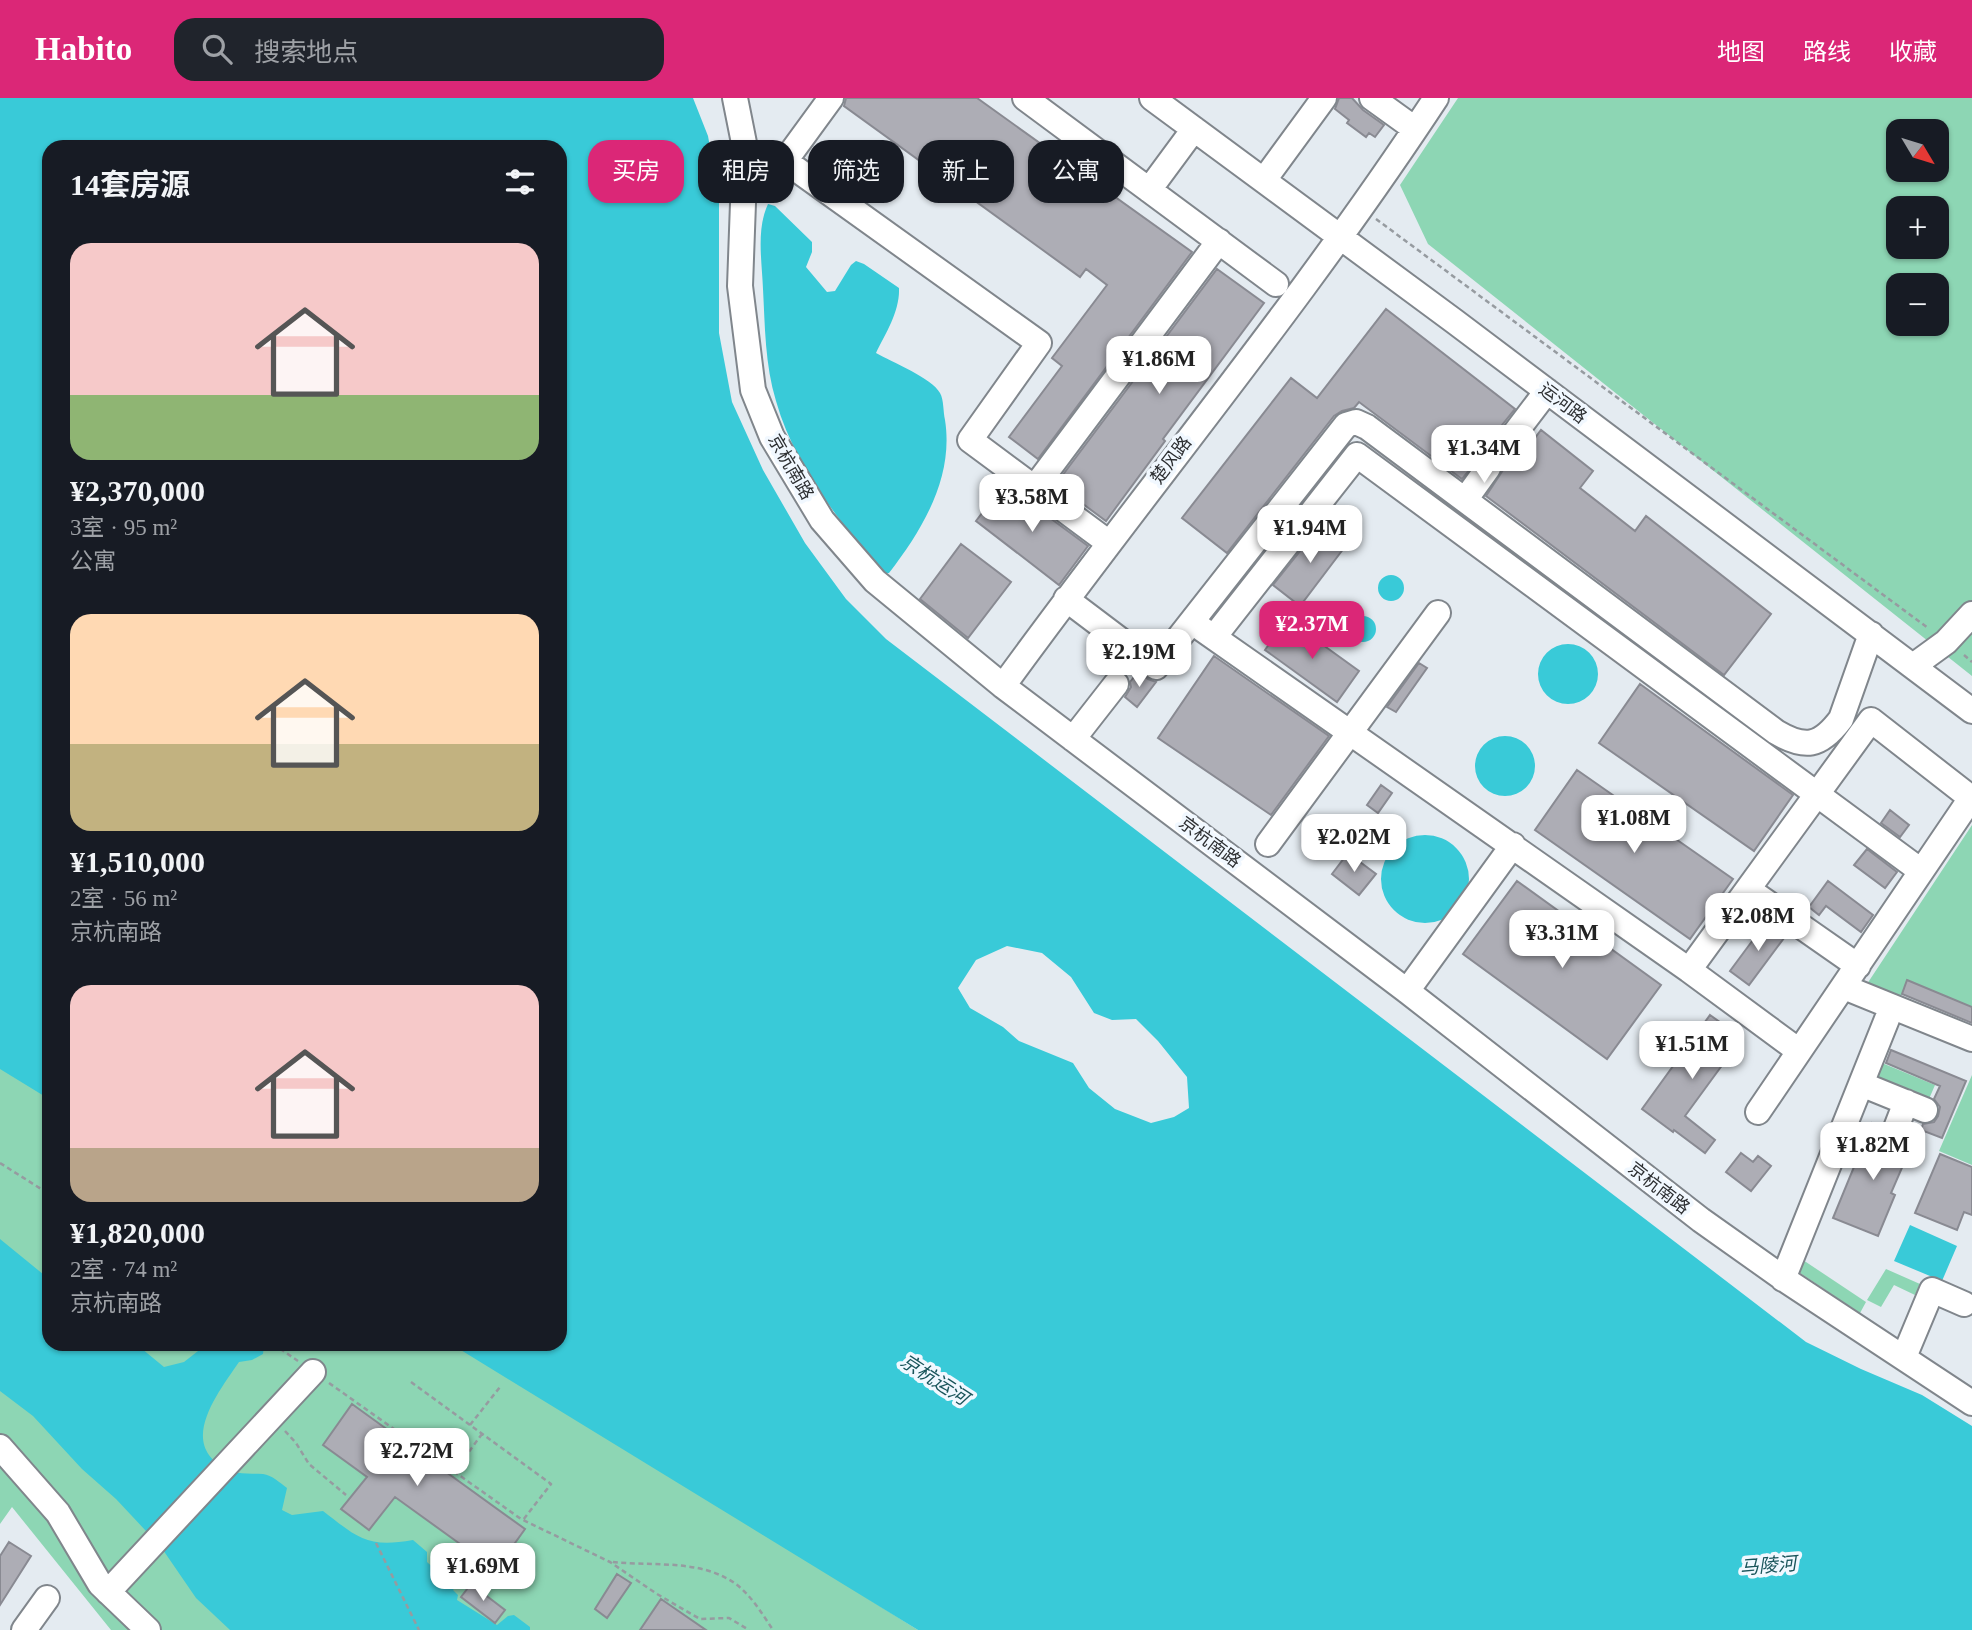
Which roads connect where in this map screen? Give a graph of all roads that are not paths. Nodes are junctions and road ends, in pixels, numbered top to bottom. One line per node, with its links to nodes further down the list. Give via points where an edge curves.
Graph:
1 (735, 98): 29 (street, 京杭南路, via 745,148 740,286 753,390 772,437 822,520 875,581)
2 (831, 98): 18 (street, via 785,161 1039,343 970,440)
3 (1025, 98): 11 (street)
4 (1152, 98): 8 (street, 运河路)
5 (1324, 98): 10 (street)
6 (1436, 98): 9 (street, 楚风路)
7 (1381, 101): 9 (street)
8 (1194, 129): 10 (street, 运河路); 11 (street)
9 (1415, 129): 12 (street, 楚风路)
10 (1264, 180): 12 (street, 运河路)
11 (1149, 190): 13 (street)
12 (1340, 237): 15 (street, 运河路); 20 (street, 楚风路)
13 (1219, 241): 14 (street); 18 (street)
14 (1276, 284)
15 (1547, 391): 16 (street); 25 (street, 运河路)
16 (1513, 437)
17 (1489, 468): 19 (street)
18 (1035, 487): 20 (street)
19 (1465, 500): 24 (street, via 1367,427 1356,422 1346,425); 25 (street, via 1795,743 1809,744 1841,719)
20 (1109, 542): 21 (street, 楚风路)
21 (1066, 599): 24 (street, via 1156,667); 29 (street, 楚风路)
22 (1438, 613): 31 (street)
23 (1972, 614): 27 (street, via 1946,642)
24 (1191, 621): 26 (street)
25 (1871, 634): 27 (street, 运河路)
26 (1214, 638): 31 (street); 33 (street, via 1357,455)
27 (1913, 666): 30 (street, 运河路)
28 (1115, 684): 32 (street)
29 (1003, 686): 32 (street, 京杭南路)
30 (1972, 711)
31 (1350, 732): 34 (street); 35 (street)
32 (1073, 739): 40 (street, 京杭南路)
33 (1817, 796): 36 (street); 36 (street, via 1871,720 1971,797); 37 (street)
34 (1268, 844)
35 (1513, 845): 38 (street); 40 (street)
36 (1921, 872): 39 (street)
37 (1749, 890): 38 (street); 39 (street)
38 (1689, 970): 43 (street)
39 (1851, 976): 42 (street); 43 (street)
40 (1407, 991): 47 (street, 京杭南路)
41 (1887, 1019): 44 (street)
42 (1972, 1039)
43 (1799, 1051): 45 (street)
44 (1861, 1084): 46 (street, via 1915,1106); 47 (street)
45 (1758, 1112)
46 (1896, 1128)
47 (1783, 1279): 49 (street, 京杭南路)
48 (1964, 1304): 49 (street, via 1933,1290)
49 (1904, 1357): 51 (street, 京杭南路)
50 (313, 1372): 53 (street)
51 (1972, 1403)
52 (0, 1447): 53 (street, via 58,1513)
53 (108, 1592): 56 (street)
54 (47, 1598): 55 (street)
55 (24, 1630)
56 (148, 1630)

